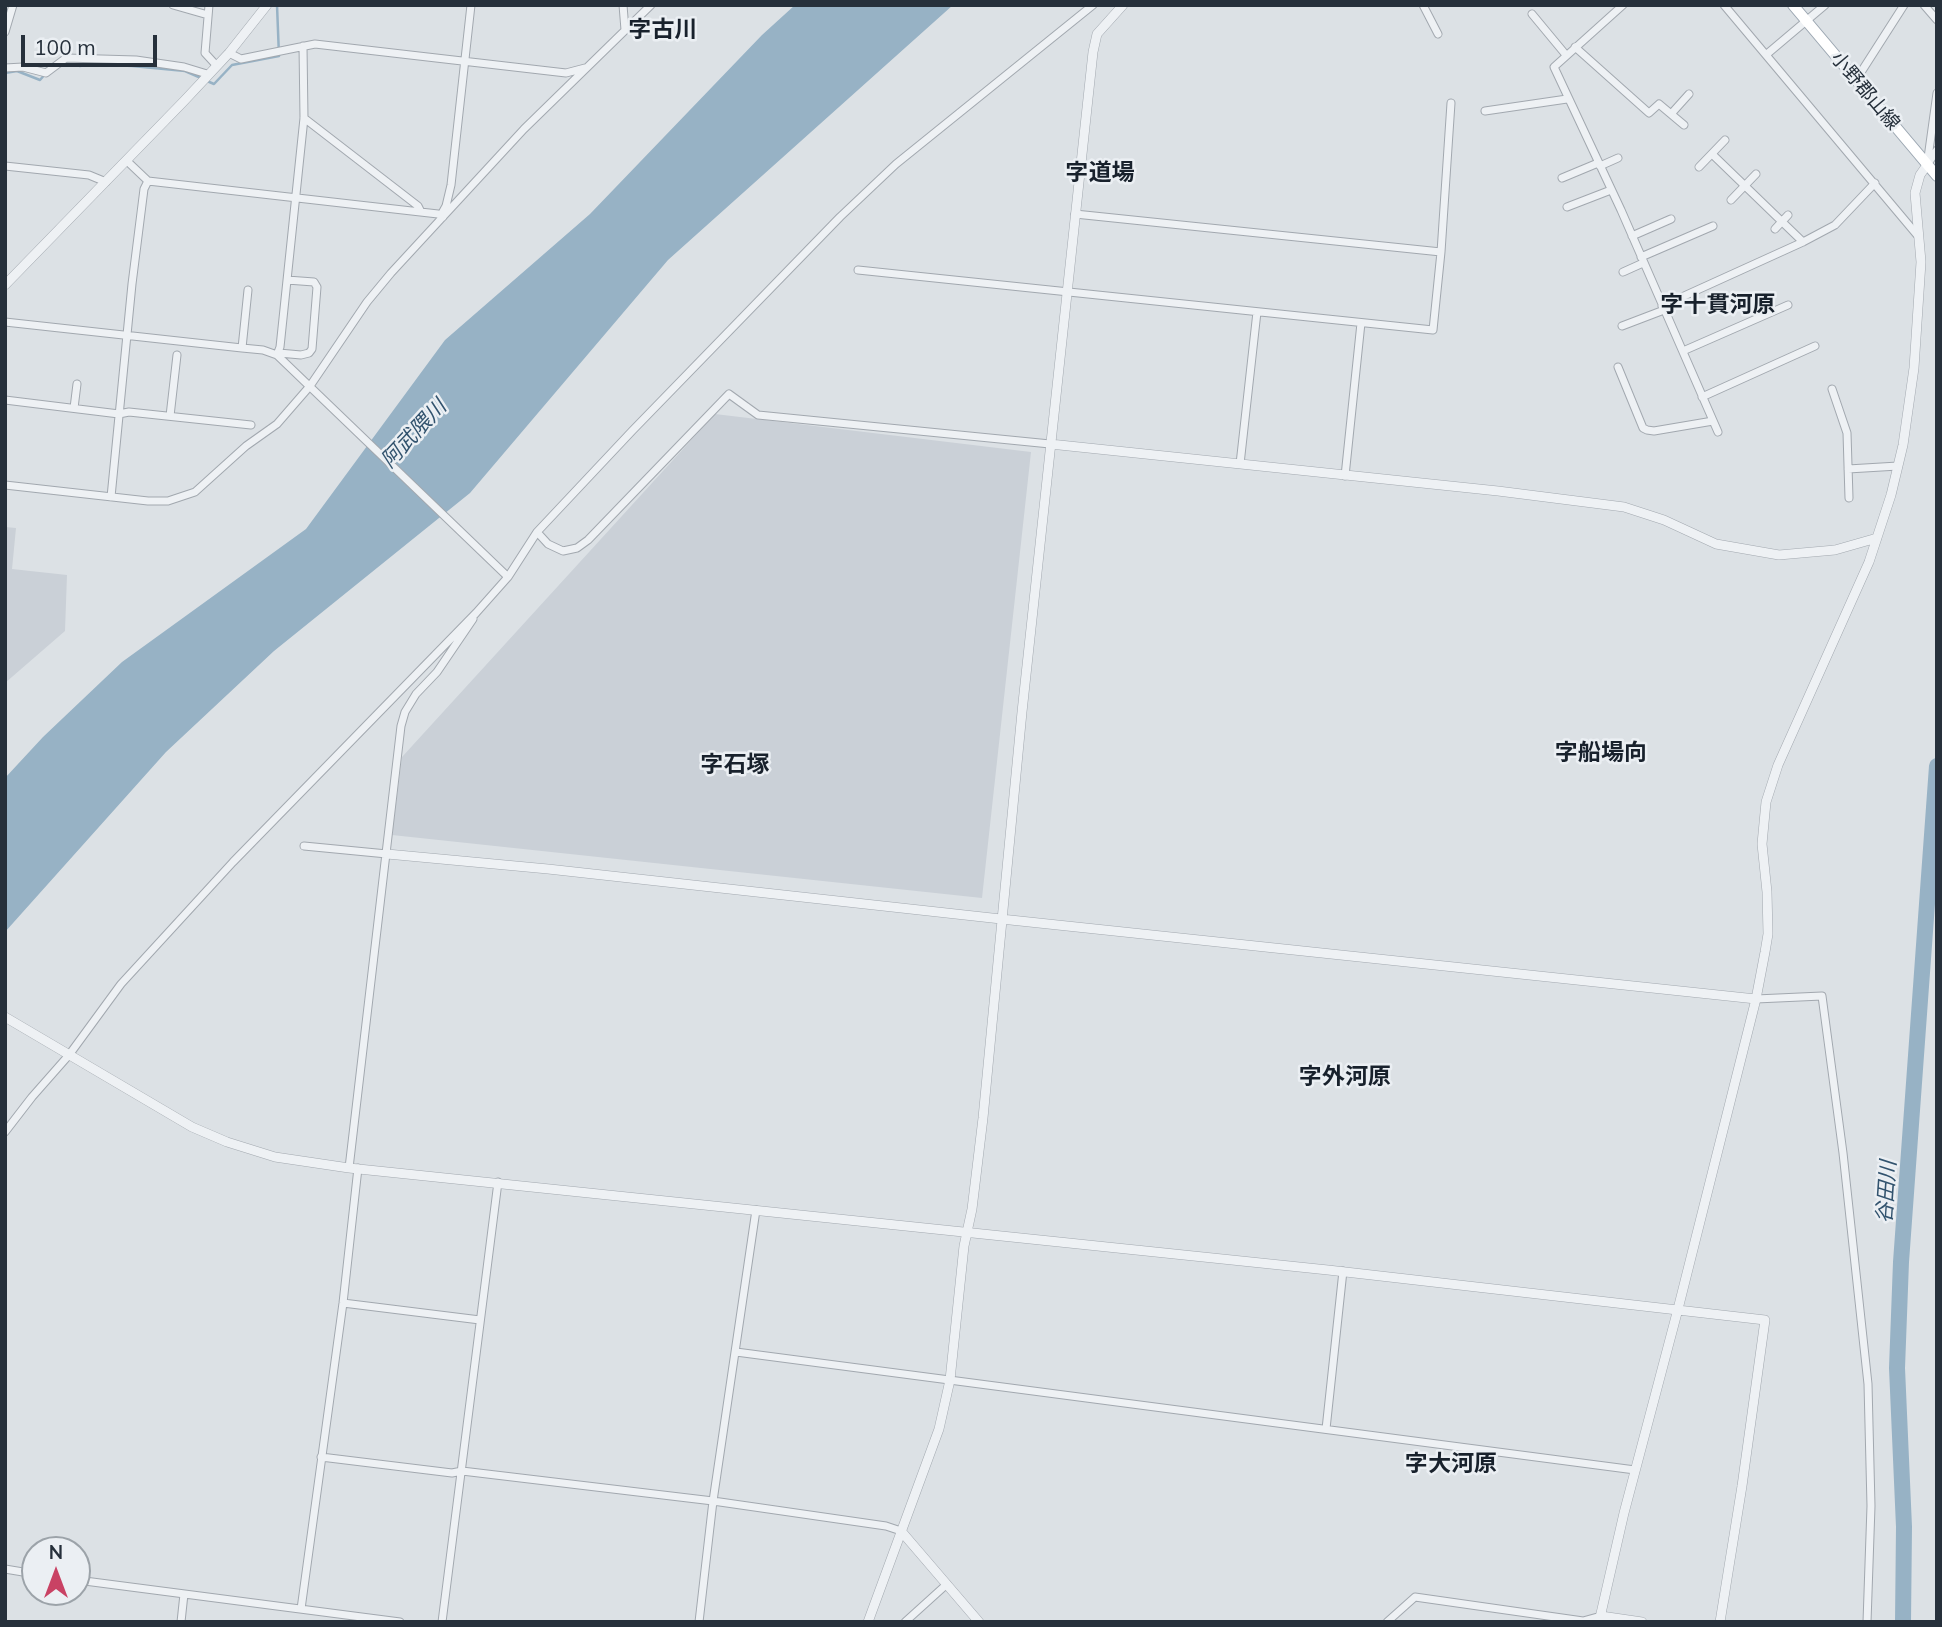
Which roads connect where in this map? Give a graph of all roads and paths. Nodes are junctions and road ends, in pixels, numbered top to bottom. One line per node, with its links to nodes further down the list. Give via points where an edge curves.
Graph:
1 (13, 5): 19 (street)
2 (173, 5): 18 (street)
3 (209, 5): 18 (street)
4 (267, 5): 27 (street)
5 (471, 5): 30 (street)
6 (624, 5): 22 (street)
7 (651, 5): 22 (street)
8 (1093, 5): 114 (street, via 887,173)
9 (1123, 5): 64 (street, via 1097,34)
10 (1423, 5): 24 (street)
11 (1623, 5): 26 (street)
12 (1724, 5): 28 (street)
13 (1793, 5): 21 (main road, 小野郡山線)
14 (1825, 5): 21 (street)
15 (1904, 5): 35 (street)
16 (1927, 6): 20 (street)
17 (1532, 13): 29 (street)
18 (208, 16): 31 (street, via 205,53)
19 (7, 19): 23 (street)
20 (1937, 20)
21 (1807, 22): 28 (street); 35 (main road, 小野郡山線)
22 (625, 30): 33 (street)
23 (5, 32)
24 (1438, 34)
25 (303, 46): 27 (street, via 241,58); 30 (street); 42 (street)
26 (1575, 47): 29 (street); 41 (street, via 1649,113 1660,104)
27 (229, 53): 31 (street)
28 (1767, 54): 57 (street)
29 (1566, 55): 38 (street, via 1554,66)
30 (464, 61): 33 (street, via 566,73); 66 (street, via 451,185)
31 (216, 65): 34 (street)
32 (5, 68): 34 (street, via 46,73 66,58 184,67)
33 (585, 68): 66 (street)
34 (207, 74): 48 (street)
35 (1856, 80): 52 (main road, 小野郡山線)
36 (1937, 93): 52 (street)
37 (1689, 94): 41 (street)
38 (1567, 99): 40 (street); 49 (street)
39 (1451, 103): 74 (street)
40 (1485, 111)
41 (1671, 114): 43 (street)
42 (304, 118): 60 (street); 63 (street)
43 (1684, 125)
44 (1724, 141): 46 (street)
45 (1937, 150): 52 (street)
46 (1712, 154): 51 (street); 58 (street)
47 (1618, 158): 49 (street)
48 (127, 161): 55 (street); 56 (street)
49 (1599, 165): 54 (street); 59 (street)
50 (5, 166): 56 (street, via 89,175)
51 (1699, 167)
52 (1933, 172): 72 (street, via 1920,175 1915,193)
53 (1756, 174): 58 (street)
54 (1562, 178)
55 (148, 181): 60 (street); 88 (street)
56 (106, 182): 79 (street)
57 (1875, 183): 72 (street); 73 (street, via 1835,225)
58 (1745, 186): 61 (street); 68 (street)
59 (1611, 190): 62 (street); 71 (street)
60 (297, 197): 63 (street); 78 (street)
61 (1731, 200)
62 (1567, 207)
63 (421, 212): 66 (street)
64 (1075, 214): 74 (street); 81 (street)
65 (1788, 215): 68 (street)
66 (442, 216): 96 (street, via 367,302)
67 (1671, 219): 71 (street)
68 (1782, 222): 70 (street); 73 (street)
69 (1713, 226): 75 (street)
70 (1775, 229)
71 (1632, 236): 75 (street)
72 (1918, 236): 108 (street, via 1921,262 1914,368)
73 (1803, 242): 83 (street)
74 (1441, 252): 86 (street, via 1433,330)
75 (1642, 260): 77 (street); 83 (street)
76 (858, 270): 81 (street)
77 (1623, 272)
78 (287, 279): 92 (street); 92 (street, via 314,282 317,287 312,349 301,355)
79 (5, 285)
80 (248, 290): 90 (street)
81 (1067, 292): 84 (street); 106 (street)
82 (1788, 305): 91 (street)
83 (1663, 308): 87 (street); 91 (street)
84 (1257, 312): 86 (street); 107 (street)
85 (5, 322): 88 (street)
86 (1360, 323): 110 (street)
87 (1622, 326)
88 (127, 335): 90 (street); 101 (street)
89 (1815, 346): 98 (street)
90 (242, 348): 92 (street)
91 (1683, 352): 98 (street)
92 (278, 354): 96 (street)
93 (177, 355): 102 (street)
94 (1618, 367): 103 (street, via 1643,428 1654,431)
95 (77, 384): 100 (street)
96 (310, 386): 112 (street, via 277,424 195,492 168,501); 116 (street)
97 (1832, 389): 109 (street, via 1847,433)
98 (1702, 397): 103 (street)
99 (5, 400): 100 (street)
100 (74, 408): 101 (street)
101 (119, 414): 102 (street); 112 (street)
102 (170, 416): 104 (street)
103 (1713, 421): 105 (street)
104 (251, 425)
105 (1718, 432)
106 (1050, 444): 107 (street); 114 (street, via 758,415 729,394 577,548 563,551); 120 (street)
107 (1240, 464): 110 (street)
108 (1898, 466): 109 (street); 115 (street)
109 (1848, 469): 113 (street)
110 (1345, 476): 115 (street, via 1624,507 1716,544 1779,555 1835,550)
111 (5, 485): 112 (street)
112 (111, 497)
113 (1849, 498)
114 (537, 532): 116 (street)
115 (1877, 538): 121 (street, via 1766,802 1762,844 1768,934)
116 (509, 577): 117 (street)
117 (476, 612): 119 (street, via 469,628 405,712); 123 (street, via 233,862)
118 (304, 846): 119 (street)
119 (387, 854): 120 (street); 125 (street)
120 (1001, 919): 121 (street); 128 (street)
121 (1756, 999): 131 (street); 156 (street, via 1822,996 1868,1384 1871,1506)
122 (5, 1017): 123 (street)
123 (64, 1053): 124 (street); 125 (street, via 220,1139 275,1157)
124 (5, 1132)
125 (353, 1168): 126 (street); 130 (street)
126 (498, 1182): 127 (street); 132 (street)
127 (756, 1209): 128 (street); 133 (street)
128 (968, 1231): 129 (street); 134 (street)
129 (1343, 1271): 131 (street); 135 (street)
130 (343, 1303): 132 (street); 136 (street)
131 (1678, 1309): 137 (street); 155 (street, via 1765,1320)
132 (480, 1320): 138 (street)
133 (736, 1352): 134 (street); 139 (street)
134 (950, 1380): 135 (street); 140 (street, via 939,1429)
135 (1326, 1429): 137 (street)
136 (321, 1457): 138 (street); 144 (street)
137 (1635, 1470): 145 (street)
138 (462, 1471): 139 (street); 148 (street)
139 (713, 1501): 140 (street); 149 (street)
140 (901, 1531): 142 (street); 150 (street)
141 (91, 1582): 143 (street)
142 (947, 1584): 151 (street); 152 (street)
143 (184, 1594): 144 (street); 146 (street)
144 (301, 1609): 147 (street)
145 (1600, 1619): 153 (street, via 1583,1621 1415,1597); 154 (street)
146 (181, 1622)
147 (400, 1622)
148 (442, 1622)
149 (699, 1622)
150 (868, 1622)
151 (905, 1622)
152 (979, 1622)
153 (1387, 1622)
154 (1642, 1622)
155 (1720, 1622)
156 (1867, 1622)

